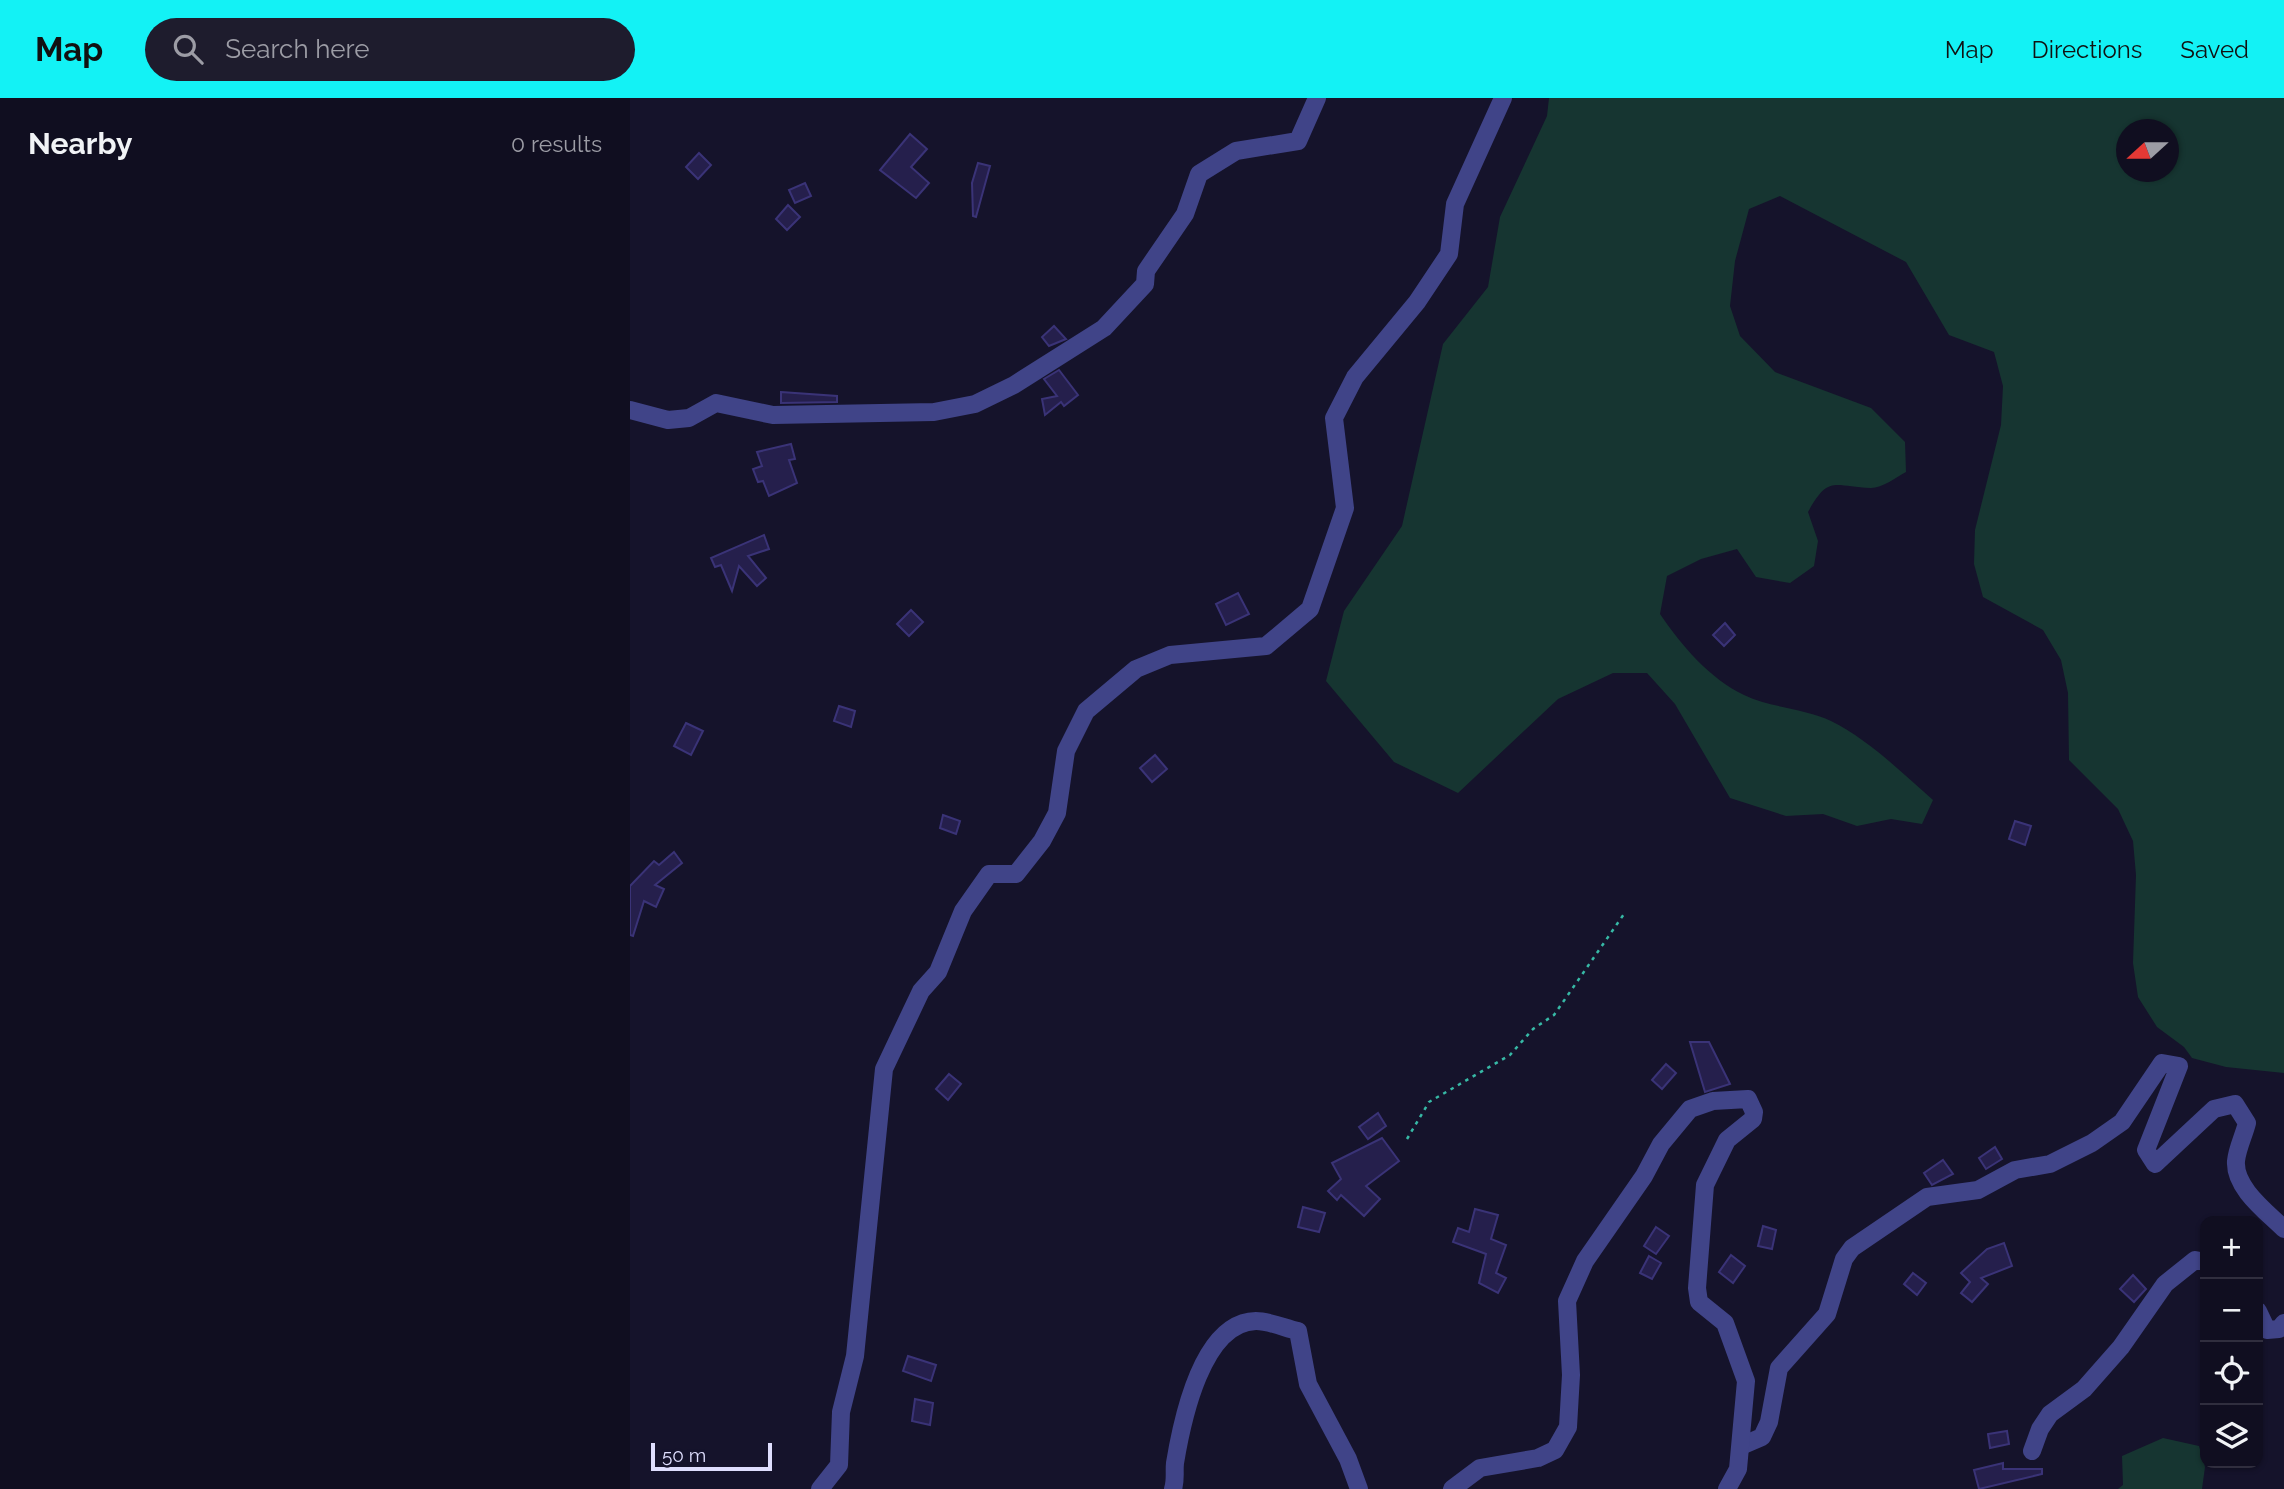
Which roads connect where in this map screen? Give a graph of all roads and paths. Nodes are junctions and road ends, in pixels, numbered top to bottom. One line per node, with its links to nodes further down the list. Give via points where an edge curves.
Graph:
1 (1317, 98): 3 (street, via 1298,141 1236,151 1199,174 1185,214 1146,271 1145,284 1104,328 975,404 934,412 773,415 716,403 689,418 668,420)
2 (1503, 98): 12 (street, via 1455,204 1449,254 1417,302 1355,377 1334,418 1345,508 1310,609 1266,646 1170,656 1136,669 1086,711 1066,751 1057,813 1042,841 1016,874 989,874 963,911 938,972 921,991 884,1069 855,1356 841,1412 839,1465)
3 (630, 410)
4 (1624, 914): 5 (path, via 1554,1016 1533,1029 1510,1055 1429,1102)
5 (1407, 1139)
6 (2284, 1229): 10 (street, via 2242,1182 2236,1162 2247,1123 2235,1104 2214,1109 2155,1164 2146,1150 2179,1066 2162,1063 2122,1122 2092,1143 2050,1164 2015,1170 1978,1190 1927,1197 1852,1248 1844,1259 1828,1314 1779,1368 1762,1437)
7 (2200, 1261): 11 (street, via 2195,1260 2165,1284 2121,1347 2084,1389 2050,1414)
8 (2263, 1322): 9 (street, via 2267,1330 2279,1329)
9 (2284, 1323)
10 (1741, 1446): 15 (street, via 1746,1381 1725,1323 1699,1302 1697,1288 1705,1185 1727,1140 1753,1119 1748,1099 1690,1108 1661,1144 1585,1261 1567,1301 1568,1427 1555,1450 1538,1458 1480,1468); 16 (street, via 1738,1469)
11 (2032, 1451)
12 (820, 1489)
13 (1173, 1489): 14 (street, via 1175,1461 1206,1358 1213,1345 1234,1327 1258,1321 1298,1331 1308,1384)
14 (1359, 1489)
15 (1452, 1489)
16 (1727, 1489)

